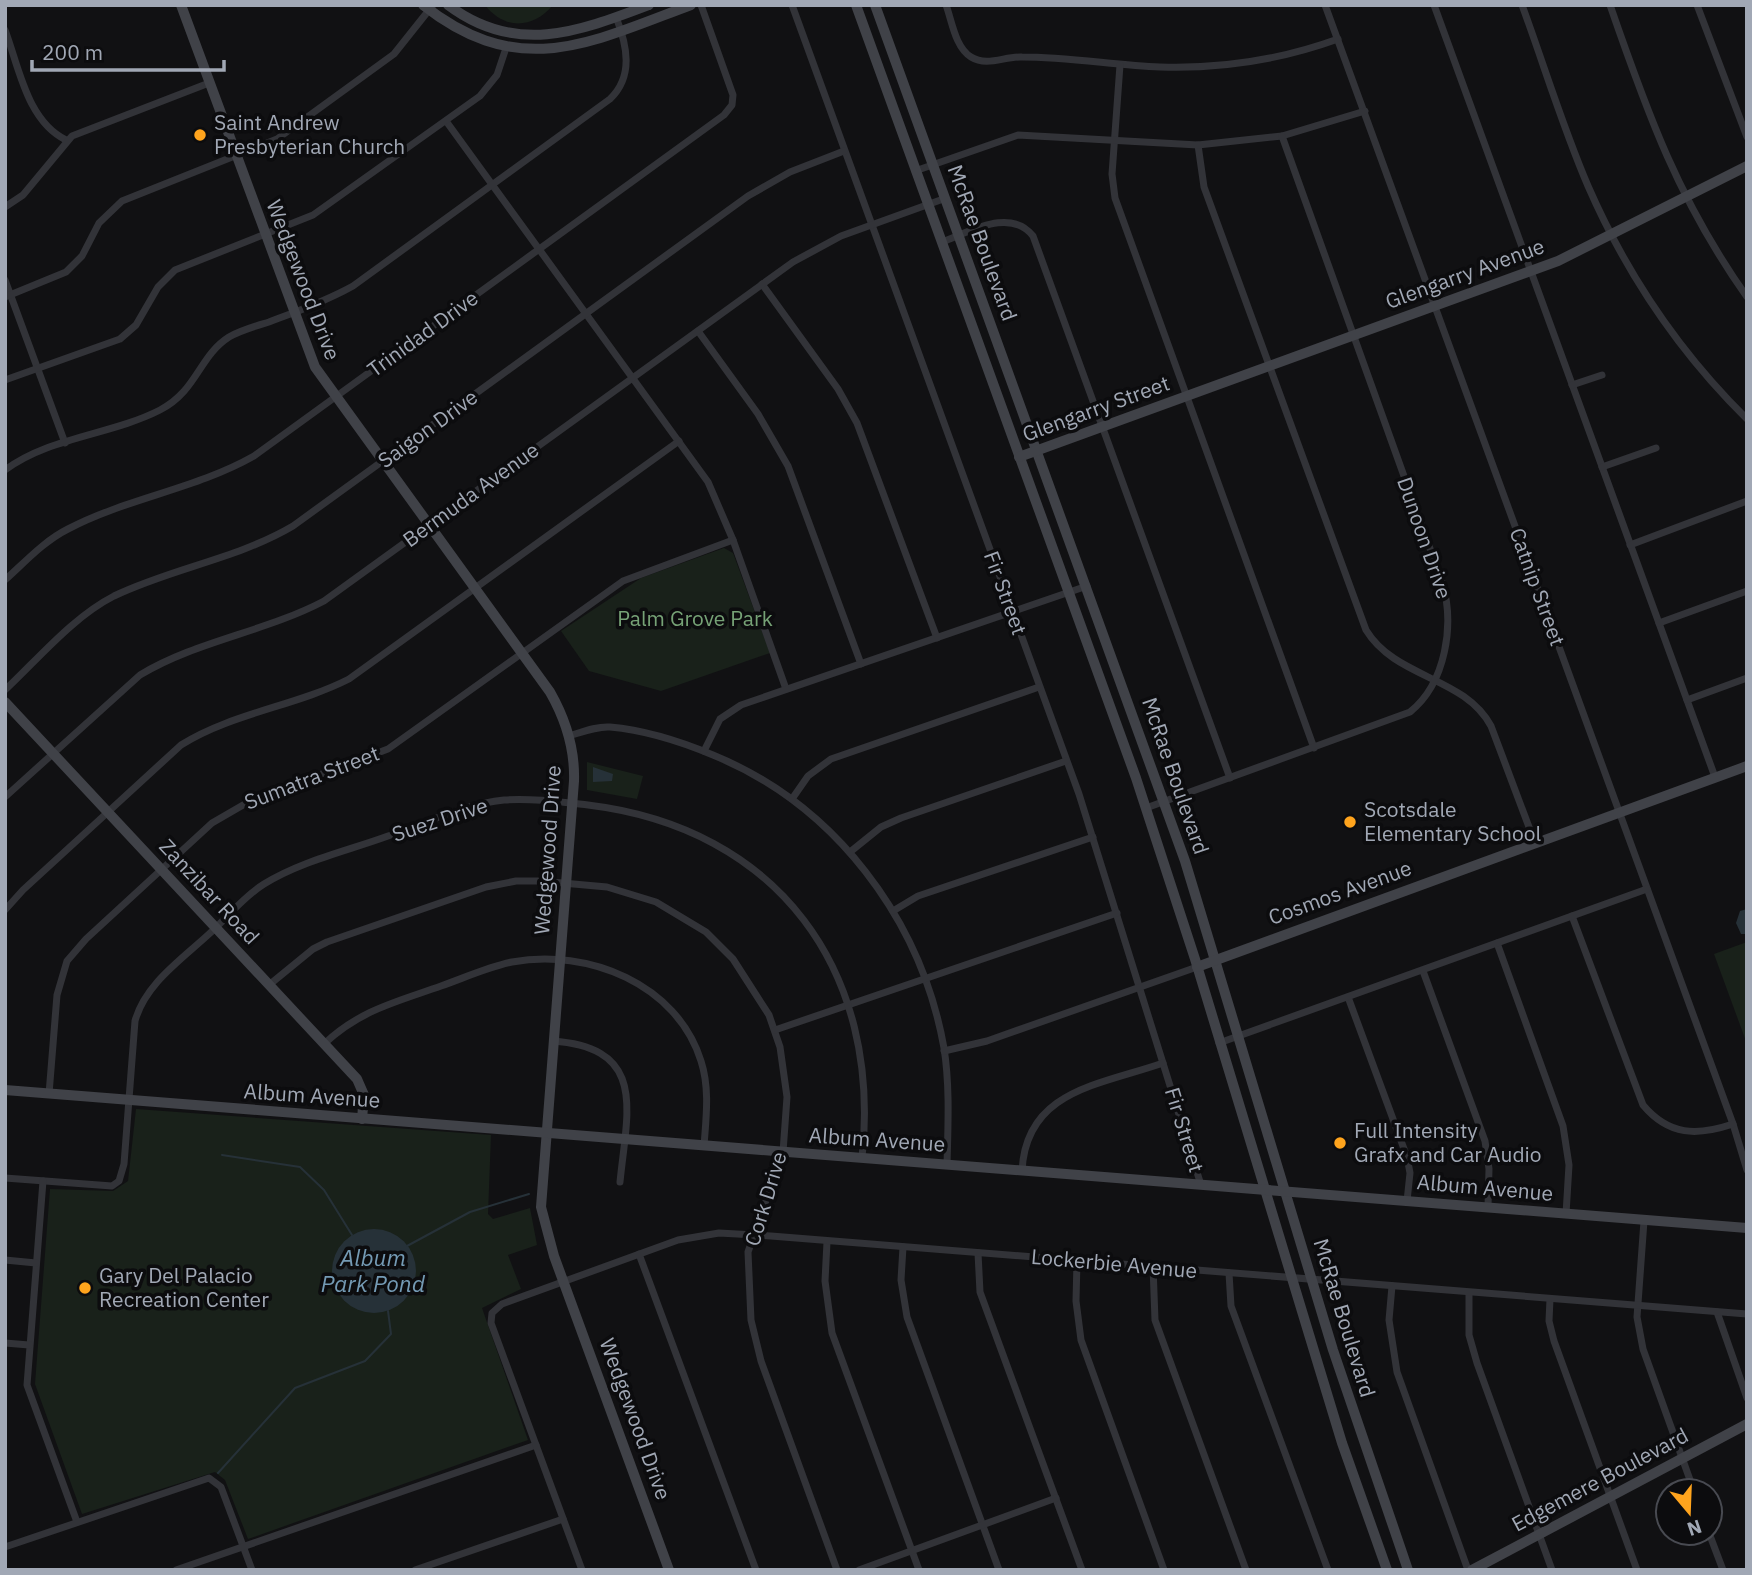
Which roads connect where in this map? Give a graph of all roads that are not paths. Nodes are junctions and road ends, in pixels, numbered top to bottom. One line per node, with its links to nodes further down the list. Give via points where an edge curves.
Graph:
1 (181, 5): 22 (street, Wedgewood Drive)
2 (447, 5): 16 (street, via 476,22 521,35 565,34)
3 (649, 5): 16 (street)
4 (691, 5): 18 (street)
5 (701, 5): 45 (street, Trinidad Drive, via 733,95 729,111)
6 (792, 5): 30 (street, Fir Street)
7 (856, 5): 34 (street, McRae Boulevard)
8 (875, 5): 32 (street, McRae Boulevard)
9 (946, 5): 21 (street, via 960,46 979,61 1021,57)
10 (1325, 5): 19 (street, Catnip Street)
11 (1434, 5): 46 (street)
12 (1522, 5): 42 (street, via 1579,164)
13 (1611, 5): 37 (street, via 1659,142)
14 (1697, 5): 26 (street)
15 (429, 7): 20 (street, via 466,33); 31 (street, via 407,40 385,61 277,139)
16 (616, 17): 18 (street)
17 (5, 30): 27 (street, via 34,109 45,125)
18 (622, 31): 20 (street, via 572,46); 35 (street, via 627,65 617,92)
19 (1338, 39): 21 (street, via 1235,65); 23 (street, Catnip Street)
20 (506, 48): 24 (street, via 502,65 486,90)
21 (1120, 65): 28 (street)
22 (209, 83): 27 (street); 31 (street, Wedgewood Drive)
23 (1364, 111): 25 (street); 51 (street, Catnip Street)
24 (446, 121): 35 (street); 41 (street, via 329,205)
25 (1282, 135): 29 (street); 55 (street, Dunoon Drive)
26 (1747, 137)
27 (65, 140): 39 (street, via 23,195)
28 (1114, 141): 29 (street); 32 (street, via 1018,135); 62 (street, via 1115,198)
29 (1198, 145): 56 (street, via 1204,187)
30 (844, 151): 40 (street, Fir Street); 53 (street, Saigon Drive, via 790,172 748,196)
31 (236, 158): 41 (street, Wedgewood Drive); 49 (street, via 122,201 99,223 82,256 66,272)
32 (933, 164): 34 (street); 36 (street, McRae Boulevard)
33 (1747, 166): 37 (street, Glengarry Avenue)
34 (915, 171): 38 (street, McRae Boulevard)
35 (493, 184): 45 (street); 52 (street, via 364,279)
36 (946, 198): 38 (street, Bermuda Avenue); 43 (street, McRae Boulevard)
37 (1685, 198): 42 (street, Glengarry Avenue); 50 (street)
38 (928, 205): 40 (street, Bermuda Avenue); 44 (street, McRae Boulevard)
39 (5, 206)
40 (872, 225): 48 (street, Bermuda Avenue, via 807,253); 83 (street, Fir Street)
41 (265, 235): 52 (street, Wedgewood Drive); 57 (street, via 176,270 158,287 136,326 120,339)
42 (1612, 235): 46 (street, Glengarry Avenue); 64 (street, via 1662,319 1702,372)
43 (959, 236): 44 (street); 65 (street, via 1007,221 1023,226 1033,236); 69 (street, McRae Boulevard)
44 (942, 242): 70 (street, McRae Boulevard)
45 (540, 249): 53 (street); 63 (street, Trinidad Drive)
46 (1531, 271): 51 (street, Glengarry Avenue); 61 (street)
47 (5, 280): 49 (street)
48 (762, 284): 54 (street, Bermuda Avenue); 85 (street, via 857,423)
49 (8, 296): 57 (street)
50 (1747, 297)
51 (1434, 305): 55 (street, Glengarry Avenue); 109 (street, Catnip Street)
52 (293, 313): 63 (street, Wedgewood Drive, via 314,367); 67 (street, via 228,338 184,393 162,409)
53 (587, 314): 59 (street); 71 (street, Saigon Drive)
54 (698, 331): 59 (street, Bermuda Avenue); 87 (street, via 758,414 788,466)
55 (1352, 335): 56 (street, Glengarry Avenue); 89 (street, Dunoon Drive, via 1445,592 1447,640)
56 (1268, 366): 62 (street, Glengarry Avenue); 89 (street, via 1366,630 1388,657)
57 (38, 369): 60 (street); 67 (street)
58 (1602, 375): 61 (street)
59 (633, 377): 66 (street); 75 (street, Bermuda Avenue)
60 (5, 380)
61 (1572, 385): 72 (street)
62 (1186, 396): 65 (street, Glengarry Street); 96 (street)
63 (335, 397): 71 (street, Wedgewood Drive); 78 (street, Trinidad Drive, via 237,466 67,529)
64 (1747, 419)
65 (1103, 426): 69 (street, Glengarry Street); 102 (street)
66 (679, 441): 76 (street, via 714,494); 80 (street)
67 (65, 443): 73 (street)
68 (1656, 448): 72 (street)
69 (1037, 451): 70 (street, Glengarry Street); 79 (street, McRae Boulevard)
70 (1019, 457): 82 (street, McRae Boulevard)
71 (382, 461): 75 (street, Wedgewood Drive); 92 (street, Saigon Drive, via 268,540 99,604)
72 (1602, 467): 77 (street)
73 (5, 470)
74 (1747, 501): 77 (street)
75 (429, 525): 80 (street, Wedgewood Drive); 98 (street, Bermuda Avenue, via 340,591 300,613 139,675)
76 (733, 540): 86 (street, Sumatra Street, via 623,581); 91 (street)
77 (1630, 545): 84 (street)
78 (5, 580)
79 (1087, 586): 82 (street); 105 (street, McRae Boulevard)
80 (475, 589): 86 (street, Wedgewood Drive); 108 (street, via 349,679 190,739)
81 (1747, 591): 84 (street)
82 (1069, 592): 83 (street); 107 (street, McRae Boulevard)
83 (1012, 612): 85 (street); 90 (street, Fir Street)
84 (1659, 623): 93 (street)
85 (937, 638): 87 (street)
86 (522, 653): 95 (street, Wedgewood Drive, via 556,702); 113 (street, Sumatra Street, via 388,749 227,811)
87 (862, 663): 91 (street)
88 (1747, 678): 93 (street)
89 (1432, 680): 96 (street, Dunoon Drive, via 1422,701 1410,712); 111 (street, via 1471,699 1487,718)
90 (1039, 687): 99 (street, Fir Street); 104 (street, via 831,759 808,776)
91 (786, 689): 97 (street, via 727,713 715,725)
92 (5, 690)
93 (1688, 700): 101 (street)
94 (5, 702): 98 (street, Zanzibar Road)
95 (569, 736): 97 (street, via 610,727); 106 (street, Wedgewood Drive, via 574,758)
96 (1314, 748): 102 (street, Dunoon Drive)
97 (704, 751): 104 (street, via 745,769)
98 (53, 753): 103 (street, Bermuda Avenue); 108 (street, Zanzibar Road)
99 (1066, 761): 110 (street, Fir Street); 112 (street, via 901,818 881,827)
100 (1747, 766): 101 (street, Cosmos Avenue)
101 (1715, 777): 109 (street, Cosmos Avenue)
102 (1230, 778): 105 (street, Dunoon Drive)
103 (5, 797)
104 (792, 799): 112 (street)
105 (1165, 802): 107 (street, Dunoon Drive); 122 (street, McRae Boulevard)
106 (572, 803): 114 (street, Wedgewood Drive); 120 (street, Suez Drive, via 514,800 486,804 289,871 257,889); 130 (street, Suez Drive, via 662,820 709,839 746,863 785,898 820,942)
107 (1146, 808): 124 (street, McRae Boulevard)
108 (107, 812): 113 (street, Zanzibar Road); 116 (street)
109 (1619, 813): 111 (street, Cosmos Avenue); 115 (street, Catnip Street)
110 (1093, 837): 117 (street, via 918,896); 118 (street, Fir Street)
111 (1535, 843): 122 (street, Cosmos Avenue)
112 (850, 852): 117 (street)
113 (161, 870): 120 (street, Zanzibar Road); 139 (street, Sumatra Street, via 67,961 57,995)
114 (566, 883): 123 (street, Wedgewood Drive); 127 (street, Cork Drive, via 503,883 388,920 319,946); 131 (street, Cork Drive, via 623,891 690,921 720,945 743,972)
115 (1647, 889): 119 (street); 144 (street, Catnip Street)
116 (5, 910)
117 (893, 911): 126 (street)
118 (1117, 913): 126 (street); 128 (street, Fir Street)
119 (1573, 916): 121 (street); 144 (street, via 1643,1105 1661,1124 1678,1131 1703,1133)
120 (217, 927): 127 (street, Zanzibar Road); 140 (street, Suez Drive, via 141,1003 135,1021)
121 (1497, 943): 125 (street); 161 (street, via 1563,1126 1569,1165)
122 (1214, 960): 124 (street, Cosmos Avenue); 132 (street, McRae Boulevard)
123 (559, 962): 133 (street, Wedgewood Drive); 135 (street, via 511,962 419,993 358,1016); 147 (street, via 628,977 655,994 679,1018 705,1075)
124 (1197, 967): 128 (street, Cosmos Avenue); 134 (street, McRae Boulevard)
125 (1423, 971): 129 (street); 160 (street, via 1485,1141)
126 (925, 978): 130 (street); 136 (street)
127 (269, 985): 135 (street, Zanzibar Road)
128 (1141, 988): 136 (street, Cosmos Avenue, via 967,1048); 137 (street, Fir Street)
129 (1348, 997): 132 (street); 159 (street, via 1407,1157)
130 (849, 1005): 131 (street); 149 (street, Suez Drive, via 864,1076)
131 (775, 1030): 148 (street, Cork Drive, via 786,1081)
132 (1238, 1037): 134 (street); 141 (street, McRae Boulevard)
133 (553, 1041): 145 (street, Wedgewood Drive); 146 (street, via 593,1048 613,1062 626,1093)
134 (1219, 1043): 142 (street, McRae Boulevard)
135 (324, 1044): 143 (street, Zanzibar Road, via 361,1086)
136 (944, 1051): 150 (street)
137 (1163, 1063): 152 (street, via 1050,1105 1028,1135); 156 (street, Fir Street)
138 (5, 1090): 139 (street, Album Avenue)
139 (49, 1094): 140 (street, Album Avenue)
140 (128, 1100): 143 (street, Album Avenue); 154 (street, Suez Drive, via 124,1164 116,1184)
141 (1259, 1106): 142 (street); 158 (street, McRae Boulevard)
142 (1240, 1111): 157 (street, McRae Boulevard)
143 (362, 1119): 145 (street, Album Avenue)
144 (1733, 1124): 151 (street, Catnip Street)
145 (546, 1132): 146 (street, Album Avenue); 177 (street, Wedgewood Drive, via 541,1207)
146 (624, 1139): 147 (street, Album Avenue); 155 (street)
147 (704, 1146): 148 (street, Album Avenue)
148 (783, 1152): 149 (street, Album Avenue); 165 (street, Cork Drive)
149 (862, 1158): 150 (street, Album Avenue)
150 (947, 1165): 152 (street, Album Avenue)
151 (1747, 1170)
152 (1022, 1171): 156 (street, Album Avenue)
153 (5, 1178): 154 (street, Suez Drive)
154 (43, 1181): 172 (street)
155 (620, 1182)
156 (1201, 1185): 157 (street, Album Avenue)
157 (1265, 1191): 158 (street, Album Avenue); 175 (street, McRae Boulevard)
158 (1286, 1193): 159 (street, Album Avenue); 176 (street, McRae Boulevard)
159 (1407, 1201): 160 (street, Album Avenue)
160 (1488, 1208): 161 (street, Album Avenue)
161 (1566, 1214): 163 (street, Album Avenue)
162 (1747, 1218): 164 (street)
163 (1644, 1221): 164 (street, Album Avenue); 181 (street)
164 (1746, 1228)
165 (752, 1235): 166 (street, Lockerbie Avenue); 169 (street, Lockerbie Avenue, via 692,1236); 207 (street, Cork Drive, via 749,1298 756,1341)
166 (827, 1242): 167 (street, Lockerbie Avenue); 200 (street, via 825,1284 832,1333)
167 (903, 1247): 168 (street, Lockerbie Avenue); 195 (street, via 904,1306)
168 (978, 1253): 171 (street, Lockerbie Avenue); 192 (street, via 980,1292)
169 (639, 1254): 177 (street, Lockerbie Avenue); 206 (street)
170 (5, 1261): 172 (street)
171 (1077, 1261): 173 (street, Lockerbie Avenue); 212 (street, via 1081,1340)
172 (36, 1263): 185 (street)
173 (1153, 1266): 174 (street, Lockerbie Avenue); 213 (street, via 1155,1320)
174 (1229, 1273): 175 (street, Lockerbie Avenue); 214 (street, via 1231,1307)
175 (1292, 1277): 176 (street, Lockerbie Avenue); 215 (street, McRae Boulevard, via 1342,1443)
176 (1311, 1279): 178 (street, Lockerbie Avenue); 216 (street, McRae Boulevard)
177 (564, 1281): 188 (street, Lockerbie Avenue, via 502,1304 494,1310 491,1323); 205 (street, Wedgewood Drive)
178 (1392, 1286): 179 (street, Lockerbie Avenue); 217 (street, via 1389,1320 1396,1372)
179 (1469, 1293): 180 (street, Lockerbie Avenue); 196 (street, via 1469,1335 1477,1363)
180 (1550, 1299): 181 (street, Lockerbie Avenue); 191 (street, via 1550,1329)
181 (1638, 1305): 182 (street, Lockerbie Avenue); 189 (street, via 1643,1349)
182 (1717, 1312): 183 (street, Lockerbie Avenue); 186 (street)
183 (1747, 1314)
184 (5, 1343): 185 (street)
185 (29, 1345): 194 (street, via 30,1395)
186 (1747, 1398)
187 (1747, 1424): 189 (street, Edgemere Boulevard)
188 (536, 1445): 193 (street); 197 (street)
189 (1682, 1458): 190 (street); 191 (street, Edgemere Boulevard)
190 (1689, 1477)
191 (1610, 1496): 196 (street, Edgemere Boulevard); 219 (street)
192 (1056, 1498): 195 (street); 211 (street)
193 (563, 1519): 203 (street); 204 (street)
194 (77, 1522): 197 (street, via 209,1478 221,1487); 198 (street)
195 (983, 1524): 200 (street); 210 (street)
196 (1539, 1534): 217 (street, Edgemere Boulevard); 218 (street)
197 (243, 1546): 201 (street); 202 (street)
198 (5, 1547)
199 (1714, 1547): 220 (street)
200 (912, 1550): 208 (street); 209 (street)
201 (176, 1570)
202 (252, 1570)
203 (415, 1570)
204 (582, 1570)
205 (669, 1570)
206 (756, 1570)
207 (837, 1570)
208 (859, 1570)
209 (919, 1570)
210 (999, 1570)
211 (1082, 1570)
212 (1164, 1570)
213 (1245, 1570)
214 (1328, 1570)
215 (1387, 1570)
216 (1408, 1570)
217 (1470, 1570)
218 (1552, 1570)
219 (1637, 1570)
220 (1723, 1570)

